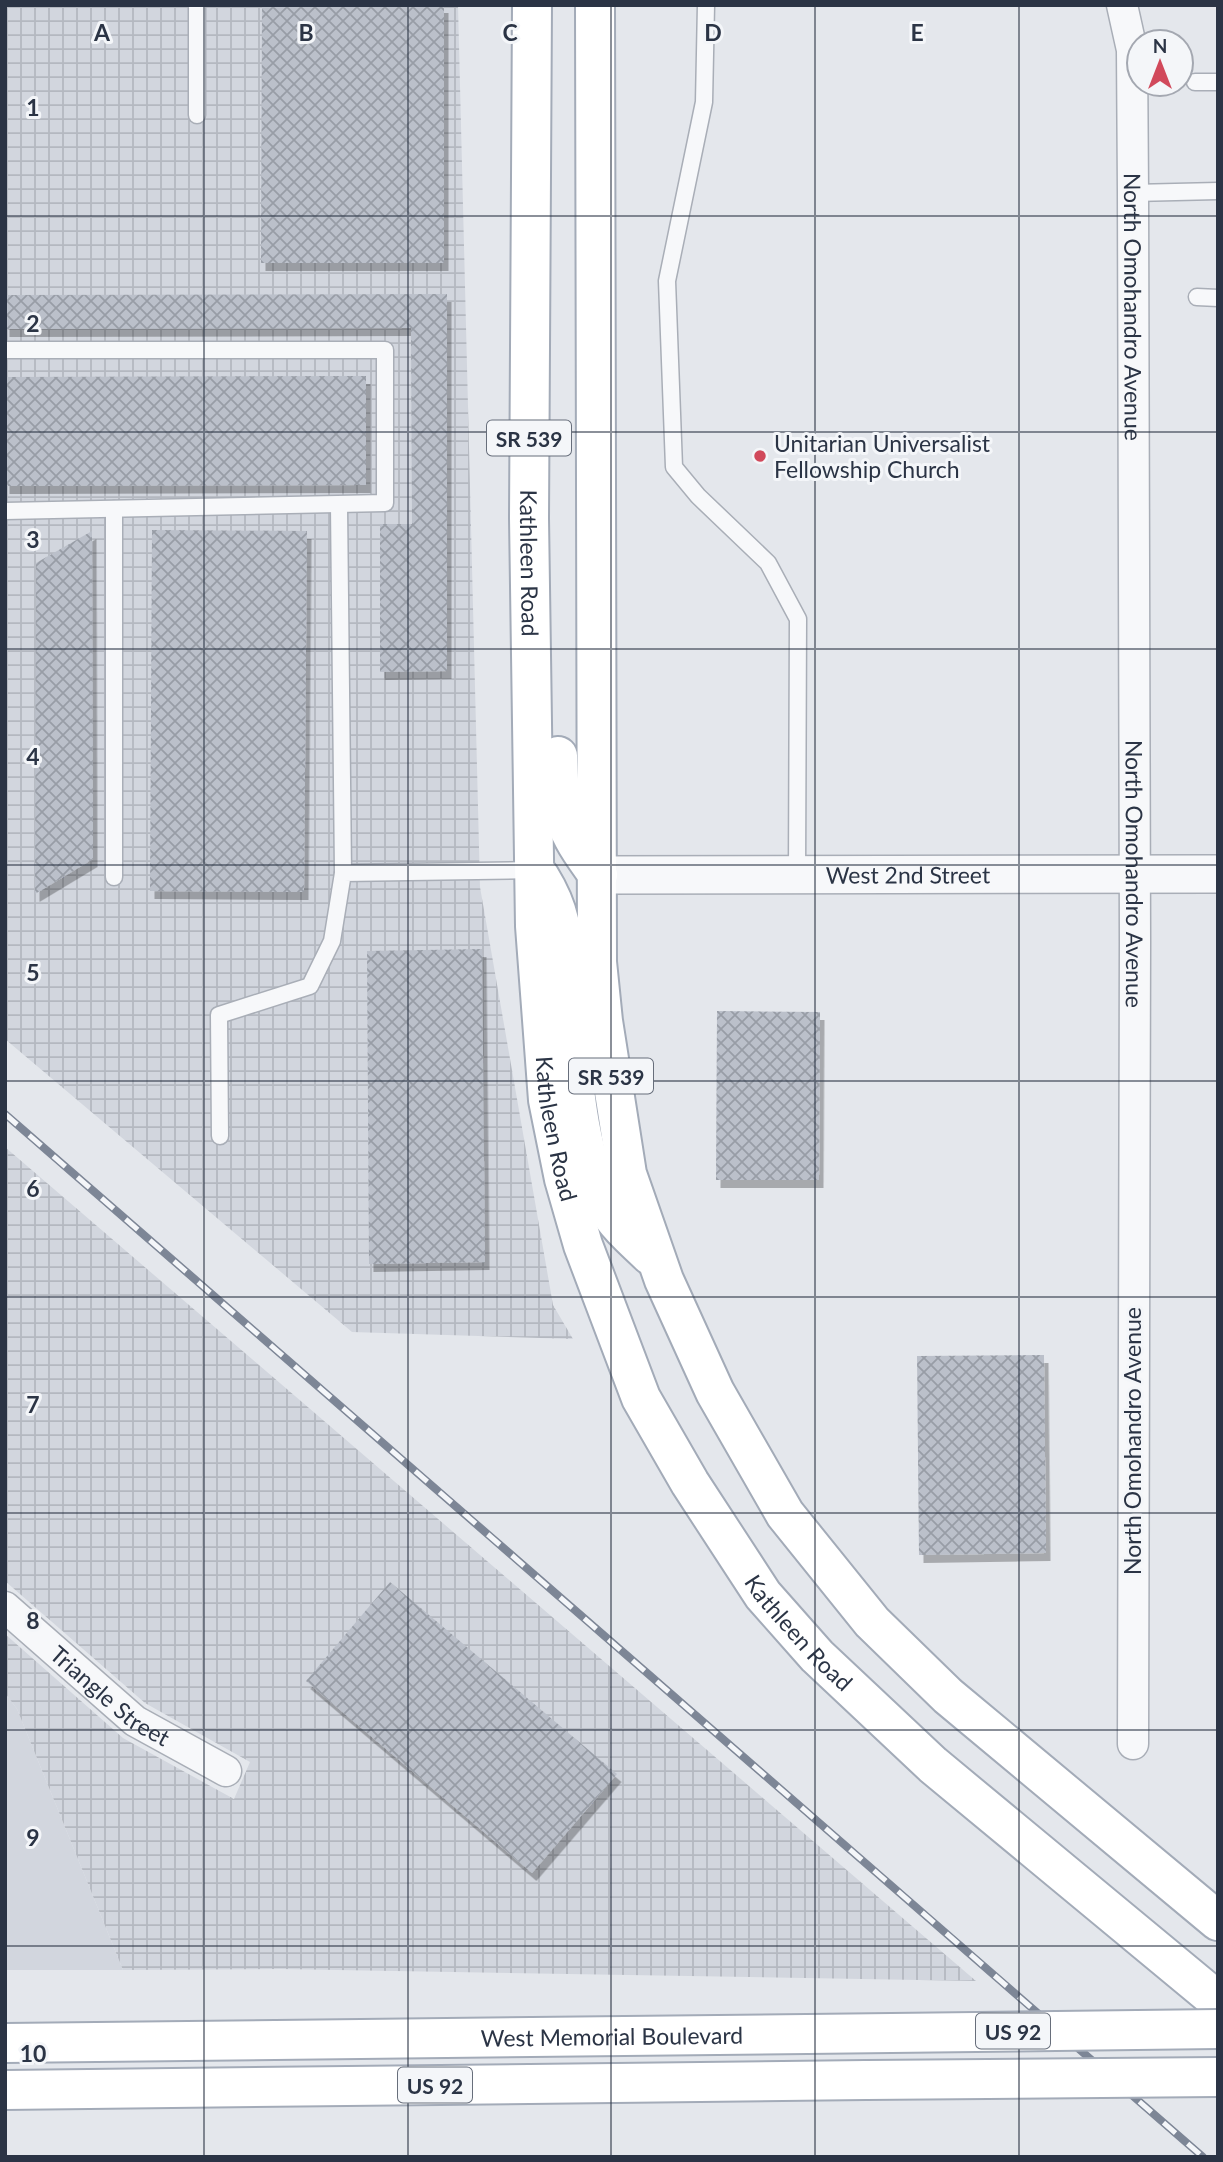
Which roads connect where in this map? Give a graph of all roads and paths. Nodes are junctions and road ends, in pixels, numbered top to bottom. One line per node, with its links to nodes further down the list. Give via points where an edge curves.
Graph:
1 (197, 5): 8 (lane)
2 (532, 5): 17 (main road, Kathleen Road / SR 539)
3 (595, 5): 21 (main road, SR 539)
4 (706, 5): 22 (lane, via 704,102 667,281 674,467 768,563 799,619)
5 (1122, 5): 10 (street, North Omohandro Avenue, via 1132,50)
6 (1195, 82): 7 (lane)
7 (1218, 82)
8 (197, 115)
9 (1218, 191): 10 (lane)
10 (1133, 192): 20 (street, North Omohandro Avenue)
11 (1196, 297): 12 (lane)
12 (1218, 298)
13 (5, 350): 14 (lane, via 385,350 385,503)
14 (339, 506): 15 (lane); 19 (lane)
15 (114, 509): 16 (lane); 24 (lane)
16 (5, 511)
17 (530, 618): 18 (main road, Kathleen Road / SR 539); 21 (main road, via 555,690 560,806 570,838)
18 (535, 870): 19 (lane); 26 (main road, via 559,913 564,933 569,1029 582,1129 598,1190 614,1219); 31 (main road, Kathleen Road / SR 539, via 541,1031 548,1100 564,1179 608,1315 641,1398 690,1483 763,1595 817,1656 933,1765)
19 (344, 873): 25 (lane, via 332,941 310,986 219,1015)
20 (1135, 873): 22 (street, West 2nd Street); 23 (street, West 2nd Street); 28 (street, North Omohandro Avenue)
21 (598, 874): 22 (street, West 2nd Street); 26 (main road, SR 539, via 597,962 603,1021 627,1174)
22 (797, 874)
23 (1218, 874)
24 (114, 877)
25 (220, 1136)
26 (659, 1265): 30 (main road, SR 539, via 715,1392 785,1514 872,1622 948,1696)
27 (5, 1607): 29 (street, Triangle Street, via 135,1721)
28 (1133, 1744)
29 (226, 1771)
30 (1218, 1921)
31 (1218, 2001)
32 (1218, 2029): 33 (main road, West Memorial Boulevard / US 92, bridge)
33 (5, 2043)
34 (1218, 2077): 35 (main road, West Memorial Boulevard / US 92, bridge)
35 (5, 2090)

